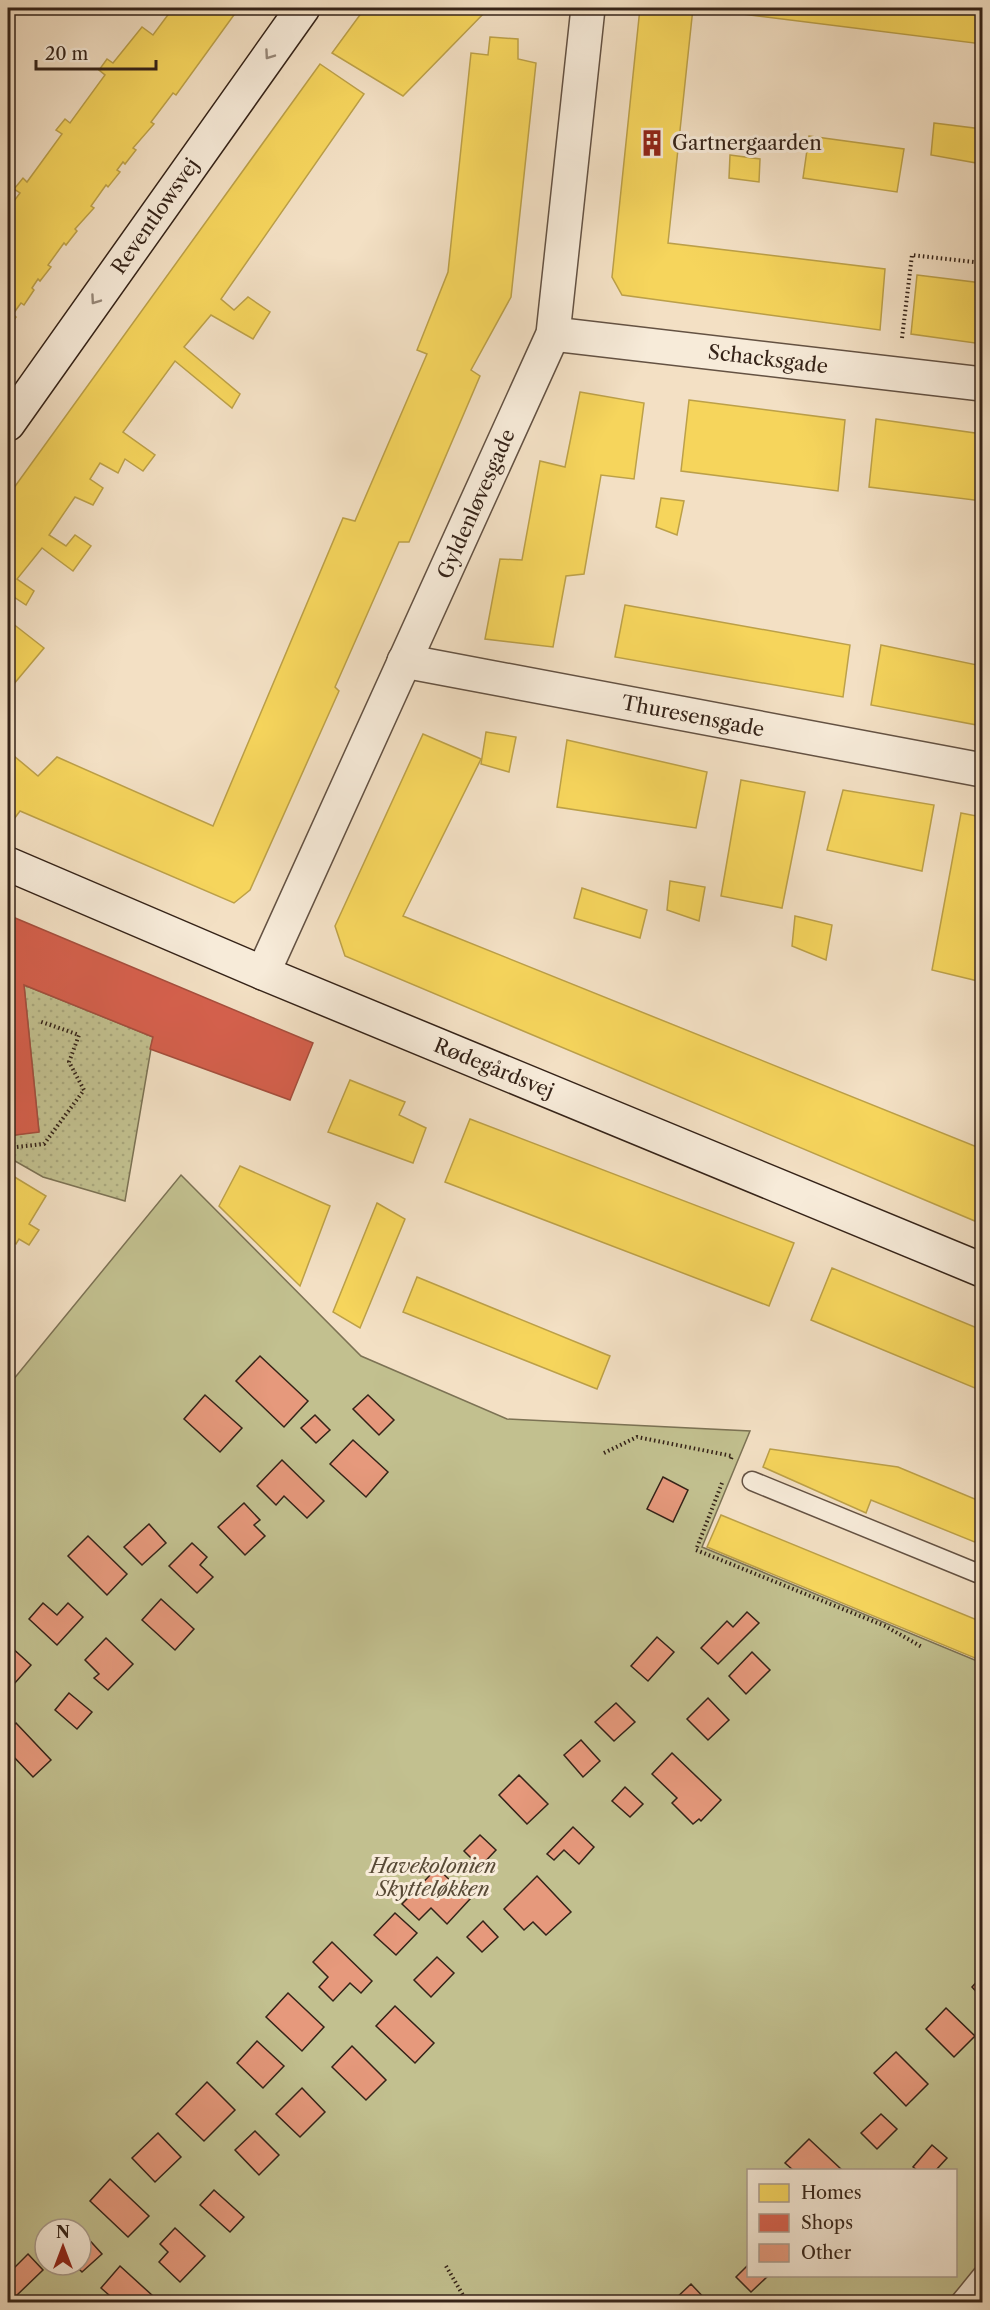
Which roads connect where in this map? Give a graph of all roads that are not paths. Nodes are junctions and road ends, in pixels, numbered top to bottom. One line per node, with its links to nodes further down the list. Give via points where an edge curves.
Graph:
1 (303, 8): 5 (street, Reventlowsvej, one-way to 5)
2 (588, 8): 3 (street, Gyldenløvesgade)
3 (553, 334): 4 (street, Schacksgade); 6 (street, Gyldenløvesgade)
4 (982, 384)
5 (8, 424)
6 (404, 661): 7 (street, Thuresensgade); 9 (street, Gyldenløvesgade)
7 (982, 770)
8 (8, 864): 9 (street, Rødegårdsvej)
9 (263, 973): 10 (street, Rødegårdsvej)
10 (982, 1270)
11 (752, 1481): 12 (lane)
12 (982, 1575)
13 (982, 2276): 14 (lane)
14 (960, 2302)

